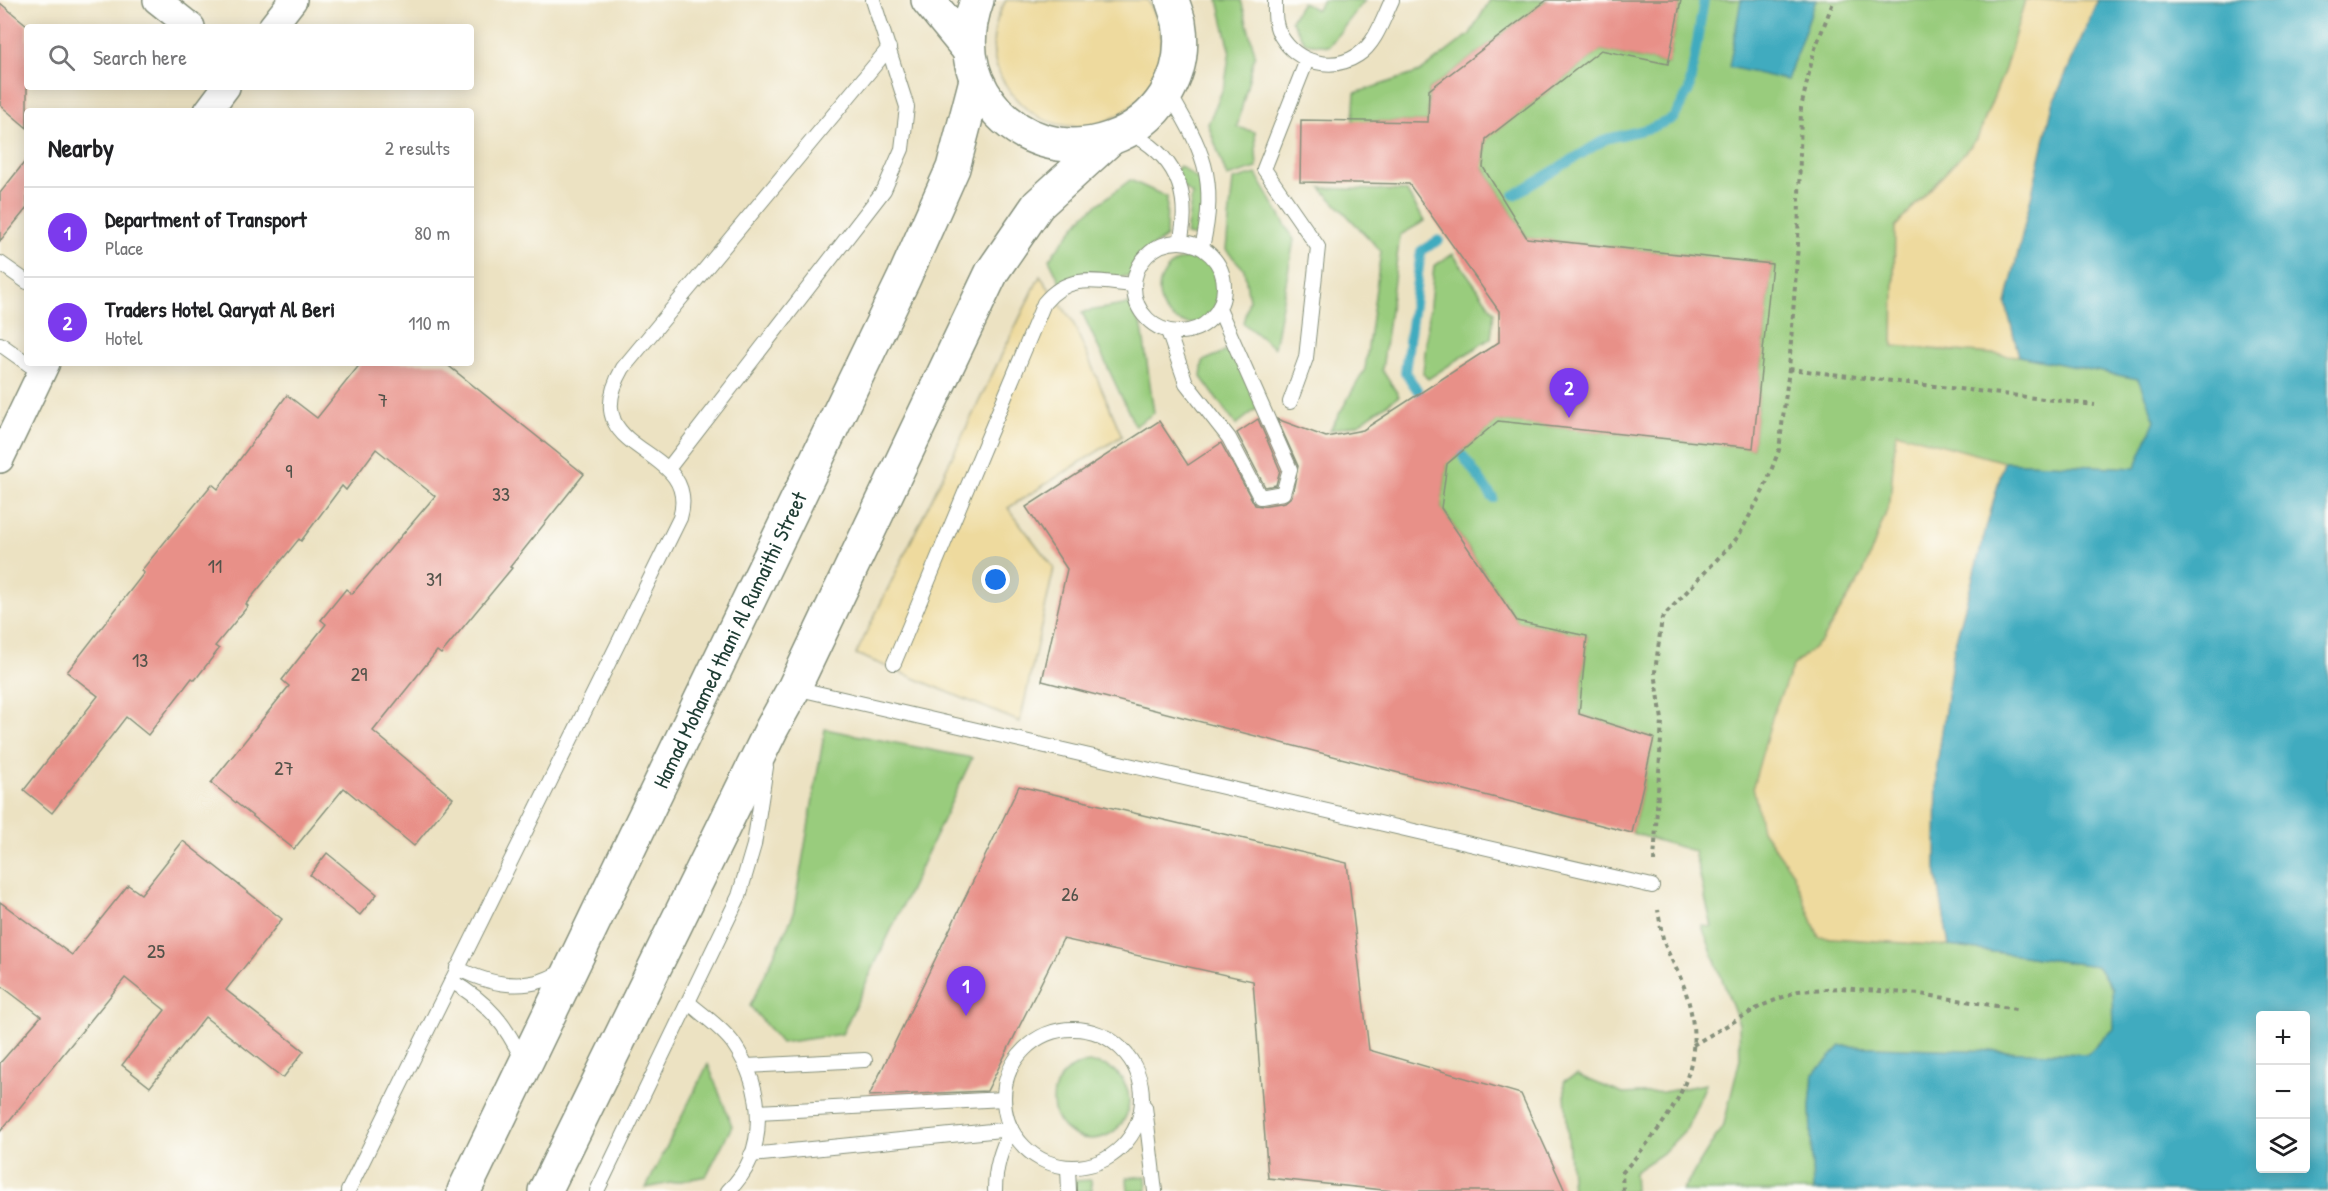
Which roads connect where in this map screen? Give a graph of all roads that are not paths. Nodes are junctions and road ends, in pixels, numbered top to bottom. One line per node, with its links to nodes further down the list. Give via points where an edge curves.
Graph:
1 (157, 0): 9 (street)
2 (293, 0): 10 (street)
3 (873, 0): 11 (lane)
4 (928, 0): 12 (main road)
5 (977, 0): 12 (main road, via 970,18)
6 (1172, 0): 16 (main road, via 1179,21 1180,52)
7 (1275, 0): 13 (lane, via 1280,35 1291,50)
8 (1392, 0): 13 (lane, via 1372,42 1359,55 1324,64)
9 (187, 24)
10 (274, 24)
11 (889, 48): 31 (lane, via 907,107 902,149 884,190); 31 (lane, via 623,368 615,383 611,399 616,428)
12 (968, 49): 14 (main road)
13 (1307, 60): 29 (lane, via 1264,169 1318,247 1306,358)
14 (976, 80): 18 (main road, via 993,109 1017,129 1046,142 1077,146); 36 (main road, Hamad Mohamed thani Al Rumaithi Street, via 952,168 904,278)
15 (224, 90): 17 (street)
16 (1168, 90): 18 (main road, via 1158,107 1135,127); 20 (lane, via 1204,160 1209,202)
17 (210, 108)
18 (1117, 136): 19 (lane, via 1142,139 1168,163 1177,179 1185,210); 33 (main road, via 1038,205 992,272)
19 (1180, 242): 20 (lane); 23 (lane, via 1157,247 1144,256)
20 (1202, 247): 24 (lane, via 1221,268 1225,282)
21 (0, 263): 22 (lane)
22 (24, 280)
23 (1133, 285): 25 (lane, via 1142,314); 32 (lane, via 1075,281 1062,286 1044,303)
24 (1219, 309): 25 (lane, via 1198,328); 25 (lane, via 1290,469 1283,493 1260,497 1229,438 1186,383)
25 (1168, 331)
26 (0, 344): 27 (lane)
27 (24, 357)
28 (43, 368): 30 (street)
29 (1290, 402)
30 (0, 459)
31 (668, 469): 37 (lane, via 683,491 680,518)
32 (894, 663)
33 (794, 688): 34 (main road); 35 (lane)
34 (772, 728): 38 (lane, via 750,861 733,911); 50 (main road)
35 (1652, 886)
36 (574, 963): 37 (lane, via 548,978 518,985); 40 (main road, Hamad Mohamed thani Al Rumaithi Street)
37 (454, 974): 40 (lane, via 504,1025); 48 (lane)
38 (689, 1003): 41 (lane, via 731,1041); 51 (lane)
39 (865, 1060): 41 (lane)
40 (525, 1065): 49 (main road, Hamad Mohamed thani Al Rumaithi Street)
41 (747, 1066): 44 (lane)
42 (1144, 1093): 43 (lane, via 1129,1056 1096,1032 1076,1029 1055,1031 1036,1039 1021,1053 1010,1069); 47 (lane, via 1141,1117 1131,1139 1114,1156 1092,1166); 55 (lane)
43 (1004, 1098): 44 (lane); 45 (lane)
44 (758, 1112): 46 (lane)
45 (1011, 1129): 46 (lane); 47 (lane, via 1034,1156); 53 (lane, via 995,1173)
46 (751, 1155): 52 (lane)
47 (1068, 1168): 54 (lane)
48 (348, 1191)
49 (464, 1191)
50 (545, 1191)
51 (597, 1191)
52 (728, 1191)
53 (995, 1191)
54 (1069, 1191)
55 (1155, 1191)

